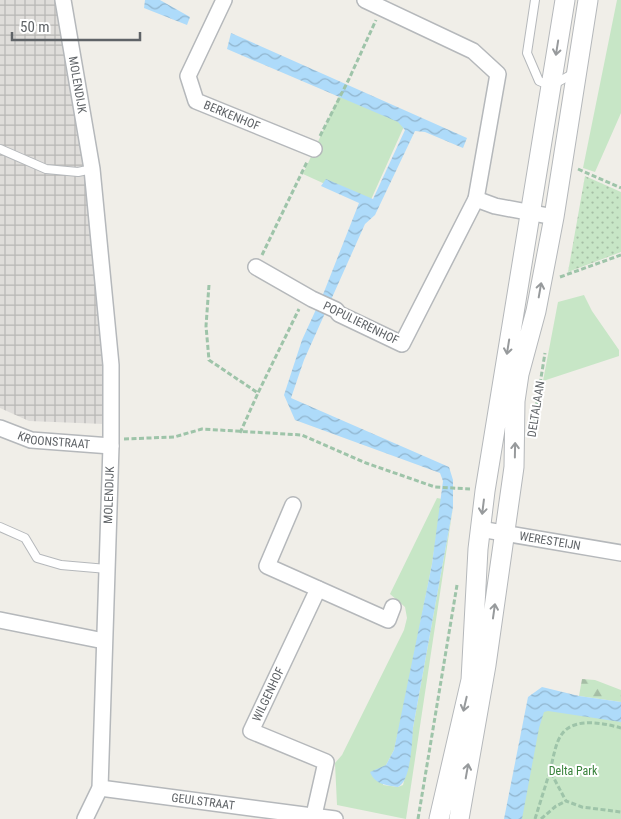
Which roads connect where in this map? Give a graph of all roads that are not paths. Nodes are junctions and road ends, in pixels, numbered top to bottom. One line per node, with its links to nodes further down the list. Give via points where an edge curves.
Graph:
1 (63, 0): 11 (street, MOLENDIJK)
2 (224, 0): 10 (street, BERKENHOF, via 188,76 196,101)
3 (365, 0): 12 (street, POPULIERENHOF, via 473,51 498,74)
4 (535, 0): 8 (lane, via 527,53 539,81)
5 (565, 0): 8 (street, one-way to 8)
6 (585, 2): 7 (street, DELTALAAN)
7 (576, 72): 8 (lane); 14 (street, DELTALAAN)
8 (551, 86): 13 (street)
9 (0, 149): 11 (lane, via 46,169 78,172)
10 (314, 149)
11 (92, 169): 17 (street, MOLENDIJK, via 111,365)
12 (476, 199): 13 (street); 15 (street, POPULIERENHOF, via 402,344 339,314)
13 (529, 213): 14 (street); 20 (street, one-way to 20)
14 (554, 217): 21 (street, DELTALAAN, one-way to 14, via 514,467 515,401 519,374 536,311)
15 (256, 267)
16 (0, 428): 17 (street, KROONSTRAAT, via 31,440)
17 (111, 446): 23 (street, MOLENDIJK)
18 (294, 505): 24 (street, via 267,566)
19 (0, 527): 23 (lane, via 25,538 37,558 61,565)
20 (480, 529): 21 (street, WERESTEIJN); 32 (street, one-way to 32, via 471,680)
21 (505, 534): 22 (street, WERESTEIJN); 33 (street, DELTALAAN, one-way to 21)
22 (621, 553)
23 (107, 569): 27 (street, MOLENDIJK)
24 (318, 589): 25 (street, via 388,620); 29 (street, WILGENHOF, via 251,731 326,762)
25 (393, 607)
26 (0, 620): 27 (street)
27 (104, 641): 28 (street, MOLENDIJK)
28 (100, 788): 29 (street, GEULSTRAAT); 30 (street, MOLENDIJK)
29 (314, 815): 31 (street, GEULSTRAAT)
30 (85, 819)
31 (335, 819)
32 (439, 819)
33 (459, 819)

